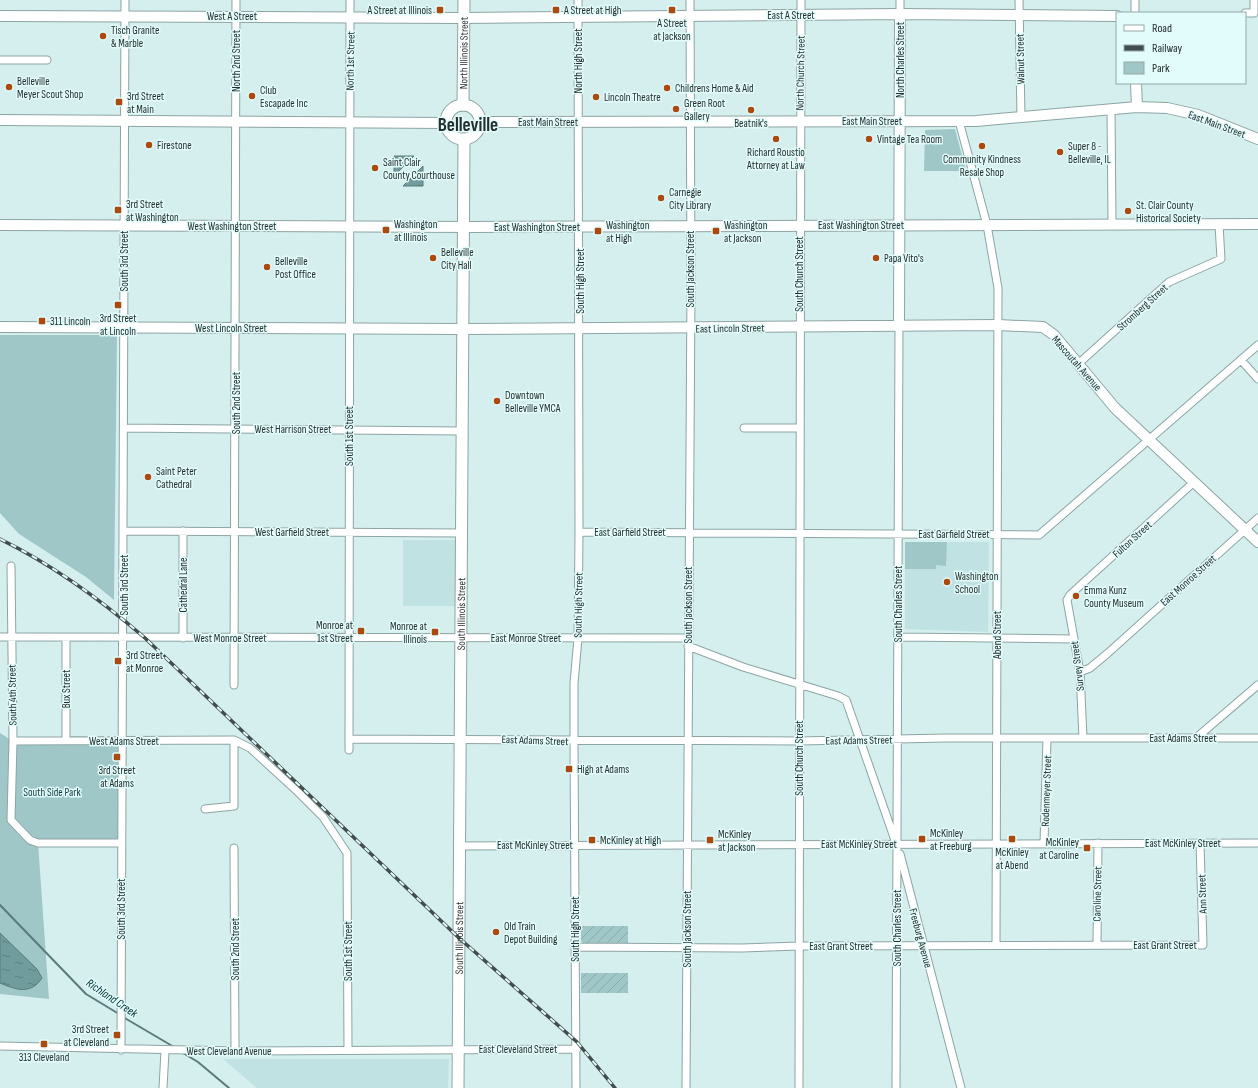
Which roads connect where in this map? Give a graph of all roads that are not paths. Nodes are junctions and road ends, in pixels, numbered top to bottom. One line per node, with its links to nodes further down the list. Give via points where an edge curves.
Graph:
1 (125, 0): 20 (street, South 3rd Street)
2 (236, 0): 21 (street, North 2nd Street)
3 (350, 0): 22 (street, North 1st Street)
4 (464, 0): 24 (main road, North Illinois Street)
5 (578, 0): 23 (street, North High Street)
6 (690, 0): 16 (street, South Jackson Street)
7 (801, 0): 14 (street, North Church Street)
8 (900, 0): 15 (street, North Charles Street)
9 (1019, 0): 17 (street, Walnut Street)
10 (1135, 0): 12 (street)
11 (1254, 0): 13 (street, via 1254,13)
12 (1135, 12)
13 (1246, 13)
14 (801, 14): 15 (street, East A Street); 16 (street, East A Street); 35 (street, North Church Street)
15 (900, 14): 17 (street, East A Street); 36 (street, North Charles Street)
16 (690, 15): 23 (street, East A Street); 41 (street, South Jackson Street)
17 (1019, 15): 18 (street, East A Street); 31 (street, Walnut Street)
18 (1115, 15)
19 (0, 16): 20 (street, West A Street)
20 (125, 16): 21 (street, West A Street); 33 (street, South 3rd Street)
21 (236, 16): 22 (street, West A Street); 34 (street, North 2nd Street)
22 (350, 16): 24 (street, West A Street); 38 (street, North 1st Street)
23 (578, 16): 24 (street, East A Street); 40 (street, North High Street)
24 (464, 18): 28 (main road, North Illinois Street)
25 (0, 60): 26 (street)
26 (47, 60)
27 (1136, 84): 29 (street)
28 (463, 105): 39 (main road, via 478,114); 42 (main road, via 451,110)
29 (1137, 107): 30 (street, East Main Street); 44 (street, East Main Street, via 1167,108 1198,115)
30 (1111, 109): 31 (street, East Main Street); 45 (street)
31 (1021, 118): 37 (street, East Main Street)
32 (0, 120): 33 (street)
33 (124, 121): 34 (street); 51 (street, South 3rd Street)
34 (236, 121): 38 (street); 52 (street, South 2nd Street)
35 (799, 121): 36 (street, East Main Street); 41 (street, East Main Street); 56 (street, South Church Street)
36 (900, 121): 37 (street, East Main Street); 49 (street, South Charles Street)
37 (959, 121): 50 (street)
38 (349, 122): 42 (street); 53 (street, South 1st Street)
39 (480, 122): 40 (street, East Main Street); 43 (main road, via 474,135)
40 (578, 122): 41 (street, East Main Street); 54 (street, South High Street)
41 (690, 122): 55 (street, South Jackson Street)
42 (446, 123): 43 (main road, via 453,136)
43 (464, 139): 57 (main road, South Illinois Street)
44 (1258, 139)
45 (1112, 224): 46 (street, East Washington Street); 50 (street, East Washington Street)
46 (1219, 224): 47 (street, East Washington Street); 70 (street, Stromberg Street, via 1221,259 1169,282)
47 (1258, 224)
48 (0, 225): 51 (street, West Washington Street)
49 (900, 225): 50 (street, East Washington Street); 56 (street, East Washington Street); 60 (street, South Charles Street)
50 (987, 225): 58 (street, via 998,288)
51 (124, 226): 52 (street, West Washington Street); 62 (street, South 3rd Street)
52 (236, 226): 53 (street, West Washington Street); 63 (street, South 2nd Street)
53 (350, 226): 57 (street, West Washington Street); 64 (street, South 1st Street)
54 (580, 226): 55 (street, East Washington Street); 57 (street, East Washington Street); 65 (street, South High Street)
55 (690, 226): 56 (street, East Washington Street); 67 (street, South Jackson Street)
56 (799, 226): 59 (street, South Church Street)
57 (463, 227): 66 (main road, South Illinois Street)
58 (998, 325): 60 (street, East Lincoln Street); 70 (street, Mascoutah Avenue, via 1043,327 1054,335); 91 (street, Abend Street)
59 (799, 326): 60 (street, East Lincoln Street); 67 (street, East Lincoln Street); 75 (street, South Church Street)
60 (899, 326): 90 (street, South Charles Street)
61 (0, 327): 62 (street, West Lincoln Street)
62 (124, 327): 63 (street, West Lincoln Street); 72 (street, South 3rd Street)
63 (236, 328): 64 (street, West Lincoln Street); 73 (street, South 2nd Street)
64 (350, 328): 66 (street, West Lincoln Street); 76 (street, South 1st Street)
65 (580, 328): 66 (street, East Lincoln Street); 67 (street, East Lincoln Street); 85 (street, South High Street)
66 (462, 329): 77 (main road, South Illinois Street)
67 (690, 329): 87 (street, South Jackson Street)
68 (1258, 346): 69 (street, East Garfield Street)
69 (1241, 360): 71 (street); 78 (street, East Garfield Street)
70 (1078, 364): 78 (street, Mascoutah Avenue, via 1115,408)
71 (1258, 379)
72 (124, 428): 73 (street, West Harrison Street); 82 (street, South 3rd Street)
73 (236, 428): 76 (street, West Harrison Street); 84 (street, South 2nd Street)
74 (744, 428): 75 (street)
75 (799, 428): 89 (street, South Church Street)
76 (350, 429): 77 (street, West Harrison Street); 86 (street, South 1st Street)
77 (462, 430): 88 (main road, South Illinois Street)
78 (1149, 440): 79 (street, Mascoutah Avenue); 91 (street, East Garfield Street, via 1039,535)
79 (1194, 482): 81 (street, Mascoutah Avenue); 94 (street, Fulton Street)
80 (1258, 518): 81 (street, East Monroe Street)
81 (1245, 528): 92 (street, Mascoutah Avenue); 109 (street, East Monroe Street, via 1108,653 1090,668)
82 (124, 531): 83 (street, West Garfield Street); 99 (street, South 3rd Street)
83 (183, 531): 84 (street, West Garfield Street); 100 (street, Cathedral Lane)
84 (235, 532): 86 (street, West Garfield Street); 101 (street, South 2nd Street)
85 (579, 532): 87 (street, East Garfield Street); 104 (street, South High Street)
86 (349, 533): 88 (street, West Garfield Street); 102 (street, South 1st Street)
87 (689, 533): 89 (street, East Garfield Street); 105 (street, South Jackson Street)
88 (461, 534): 103 (main road, South Illinois Street)
89 (799, 534): 90 (street, East Garfield Street); 110 (street, South Church Street)
90 (898, 534): 91 (street, East Garfield Street); 97 (street, South Charles Street)
91 (998, 534): 106 (street, Abend Street)
92 (1258, 542)
93 (11, 566): 96 (street, South 4th Street)
94 (1070, 595): 107 (street, Survey Street, via 1067,600)
95 (0, 637): 96 (street, West Monroe Street)
96 (11, 637): 98 (street, West Monroe Street); 120 (street, South 4th Street)
97 (898, 637): 106 (street); 124 (street, South Charles Street)
98 (66, 638): 99 (street, West Monroe Street); 121 (street, Bux Street)
99 (124, 638): 100 (street, West Monroe Street); 125 (street, South 3rd Street)
100 (183, 638): 101 (street, West Monroe Street)
101 (235, 638): 102 (street, West Monroe Street); 111 (street, South 2nd Street)
102 (349, 638): 103 (street, West Monroe Street); 118 (street, South 1st Street)
103 (461, 638): 104 (street, East Monroe Street); 119 (main road, South Illinois Street)
104 (578, 638): 105 (street, East Monroe Street); 126 (street, South High Street, via 574,683)
105 (688, 638): 108 (street, South Jackson Street)
106 (997, 638): 107 (street); 113 (street, Abend Street)
107 (1074, 639): 109 (street, Survey Street)
108 (688, 646): 110 (street, via 743,667); 127 (street, South Jackson Street)
109 (1080, 672): 115 (street, Survey Street)
110 (799, 684): 123 (street, Freeburg Avenue, via 846,700); 128 (street, South Church Street)
111 (234, 685)
112 (1258, 685): 116 (street)
113 (997, 738): 114 (street, East Adams Street); 124 (street, East Adams Street); 137 (street, Abend Street)
114 (1047, 738): 115 (street, East Adams Street); 132 (street, Rodenmeyer Street)
115 (1083, 738): 116 (street, East Adams Street)
116 (1196, 738): 117 (street, East Adams Street)
117 (1258, 738)
118 (349, 739): 119 (street); 129 (street, South 1st Street)
119 (460, 739): 126 (street, East Adams Street); 140 (main road, South Illinois Street)
120 (13, 740): 121 (street, West Adams Street); 131 (street, South 4th Street, via 11,818 30,840 38,843)
121 (66, 740): 125 (street, West Adams Street)
122 (234, 740): 125 (street, West Adams Street); 130 (street, via 234,806); 154 (street, South 1st Street, via 250,748 298,792 323,818 347,853)
123 (861, 740): 124 (street, East Adams Street); 128 (street, East Adams Street); 136 (street, Freeburg Avenue, via 882,807)
124 (898, 740): 136 (street, South Charles Street)
125 (123, 741): 131 (street, South 3rd Street)
126 (574, 741): 127 (street, East Adams Street); 138 (street, South High Street)
127 (688, 741): 128 (street, East Adams Street); 141 (street, South Jackson Street)
128 (800, 741): 139 (street, South Church Street)
129 (349, 750)
130 (205, 809)
131 (122, 843): 153 (street, South 3rd Street)
132 (1044, 843): 133 (street, East McKinley Street); 137 (street, East McKinley Street)
133 (1098, 843): 134 (street, East McKinley Street); 143 (street, Caroline Street)
134 (1200, 843): 135 (street, East McKinley Street); 144 (street, Ann Street)
135 (1258, 843)
136 (897, 844): 137 (street, East McKinley Street); 139 (street, East McKinley Street); 146 (street, South Charles Street); 147 (street, Freeburg Avenue)
137 (996, 844): 148 (street, Abend Street)
138 (575, 845): 140 (street, East McKinley Street); 141 (street, East McKinley Street); 149 (street, South High Street)
139 (799, 845): 141 (street, East McKinley Street); 145 (street, South Church Street)
140 (460, 846): 155 (main road, South Illinois Street)
141 (687, 846): 150 (street, South Jackson Street)
142 (234, 848): 157 (street, South 2nd Street)
143 (1097, 945): 144 (street, East Grant Street); 148 (street, East Grant Street)
144 (1203, 945)
145 (799, 946): 146 (street, East Grant Street); 150 (street, East Grant Street); 162 (street, South Church Street)
146 (897, 946): 147 (street, East Grant Street); 163 (street, South Charles Street)
147 (924, 946): 148 (street, East Grant Street); 164 (street, Freeburg Avenue)
148 (996, 946)
149 (575, 947): 150 (street, East Grant Street); 152 (street, South High Street)
150 (687, 948): 161 (street, South Jackson Street)
151 (0, 1046): 153 (street, West Cleveland Avenue)
152 (577, 1049): 155 (street, East Cleveland Street); 160 (street, South High Street)
153 (122, 1050): 156 (street, West Cleveland Avenue)
154 (348, 1050): 155 (street, West Cleveland Avenue); 157 (street, West Cleveland Avenue)
155 (458, 1050): 159 (main road, South Illinois Street)
156 (166, 1051): 157 (street, West Cleveland Avenue); 158 (street)
157 (235, 1051)
158 (163, 1088)
159 (458, 1088)
160 (576, 1088)
161 (686, 1088)
162 (799, 1088)
163 (896, 1088)
164 (961, 1088)

